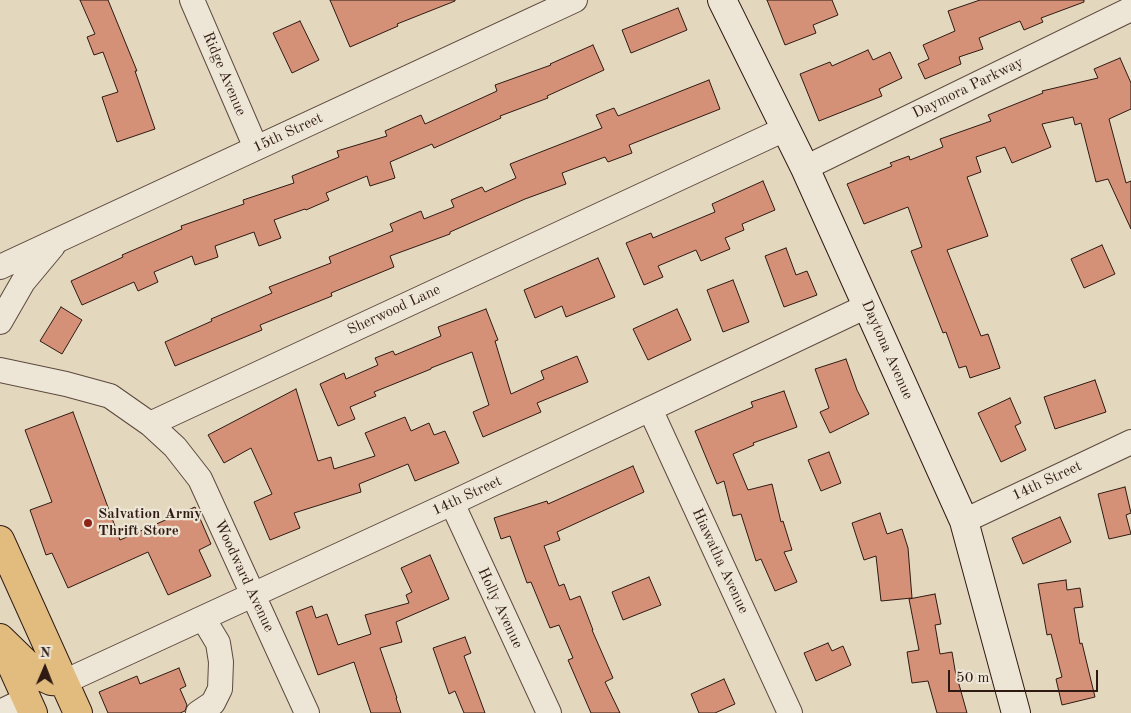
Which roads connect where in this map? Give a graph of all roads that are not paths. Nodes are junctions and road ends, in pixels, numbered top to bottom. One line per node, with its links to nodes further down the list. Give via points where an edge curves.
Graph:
1 (192, 0): 6 (street, Ridge Avenue)
2 (722, 0): 5 (street, Daytona Avenue)
3 (563, 2): 6 (street, 15th Street)
4 (1131, 9): 7 (street, Daymora Parkway)
5 (785, 129): 7 (street, Daytona Avenue); 14 (street, Sherwood Lane)
6 (256, 148): 8 (street, 15th Street)
7 (805, 168): 10 (street, Daytona Avenue)
8 (58, 240): 9 (street, 15th Street); 11 (street, via 23,282)
9 (0, 266)
10 (868, 306): 13 (street, 14th Street); 17 (street, Daytona Avenue)
11 (0, 322)
12 (0, 370): 14 (street, via 110,396)
13 (650, 409): 16 (street, 14th Street); 30 (street, Hiawatha Avenue)
14 (150, 424): 19 (street, Woodward Avenue, via 175,446 200,479)
15 (1131, 442): 17 (street, 14th Street)
16 (452, 503): 19 (street, 14th Street); 29 (street, Holly Avenue)
17 (964, 520): 31 (street, Daytona Avenue)
18 (0, 540): 22 (main road)
19 (253, 596): 20 (street, 14th Street); 28 (street, Woodward Avenue)
20 (203, 618): 22 (street, 14th Street); 27 (street, via 218,643 220,689 213,703)
21 (0, 639): 22 (main road, via 38,676); 23 (main road)
22 (64, 682): 26 (main road)
23 (30, 706): 24 (street); 25 (main road)
24 (0, 712)
25 (54, 713)
26 (78, 713)
27 (198, 713)
28 (307, 713)
29 (549, 713)
30 (790, 713)
31 (1016, 713)

